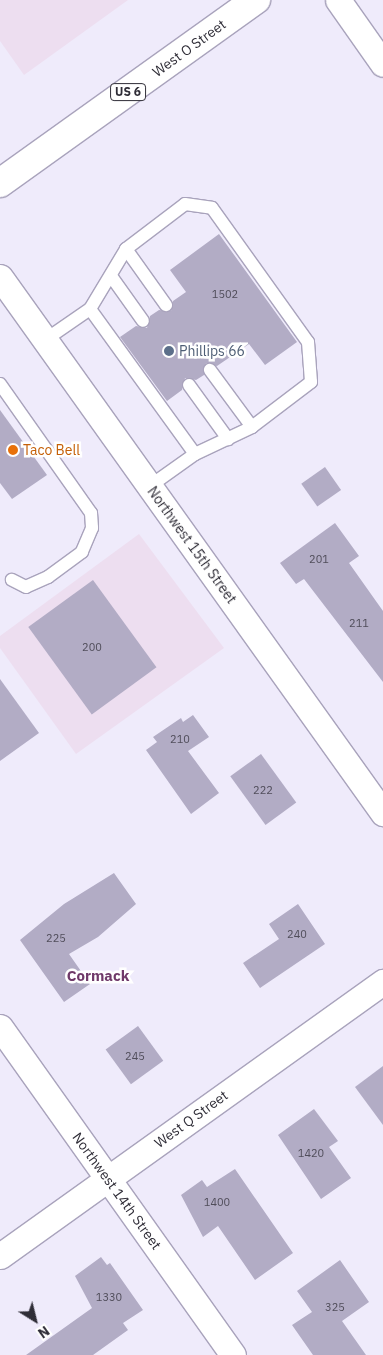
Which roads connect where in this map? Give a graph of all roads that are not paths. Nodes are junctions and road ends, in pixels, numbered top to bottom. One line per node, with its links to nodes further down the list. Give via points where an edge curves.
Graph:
1 (256, 0): 4 (main road, West O Street / US 6)
2 (338, 0): 3 (street)
3 (383, 64)
4 (0, 183)
5 (126, 249): 6 (lane); 8 (lane); 15 (lane, via 185,204 212,208 308,342 311,382)
6 (111, 276): 9 (lane); 10 (lane)
7 (0, 277): 11 (street, Northwest 15th Street)
8 (166, 305)
9 (90, 309): 11 (lane); 17 (lane)
10 (143, 321)
11 (46, 340): 18 (street, Northwest 15th Street)
12 (210, 370): 15 (lane)
13 (0, 384): 19 (lane, via 91,513 92,528 82,552 48,578 26,587)
14 (190, 385): 16 (lane)
15 (252, 427): 16 (lane)
16 (228, 439): 17 (lane)
17 (195, 454): 18 (lane)
18 (150, 486): 20 (street, Northwest 15th Street)
19 (12, 580)
20 (383, 813)
21 (383, 982): 23 (street, West Q Street)
22 (0, 1027): 23 (street, Northwest 14th Street)
23 (108, 1178): 24 (street, West Q Street); 25 (street, Northwest 14th Street)
24 (0, 1256)
25 (233, 1355)

